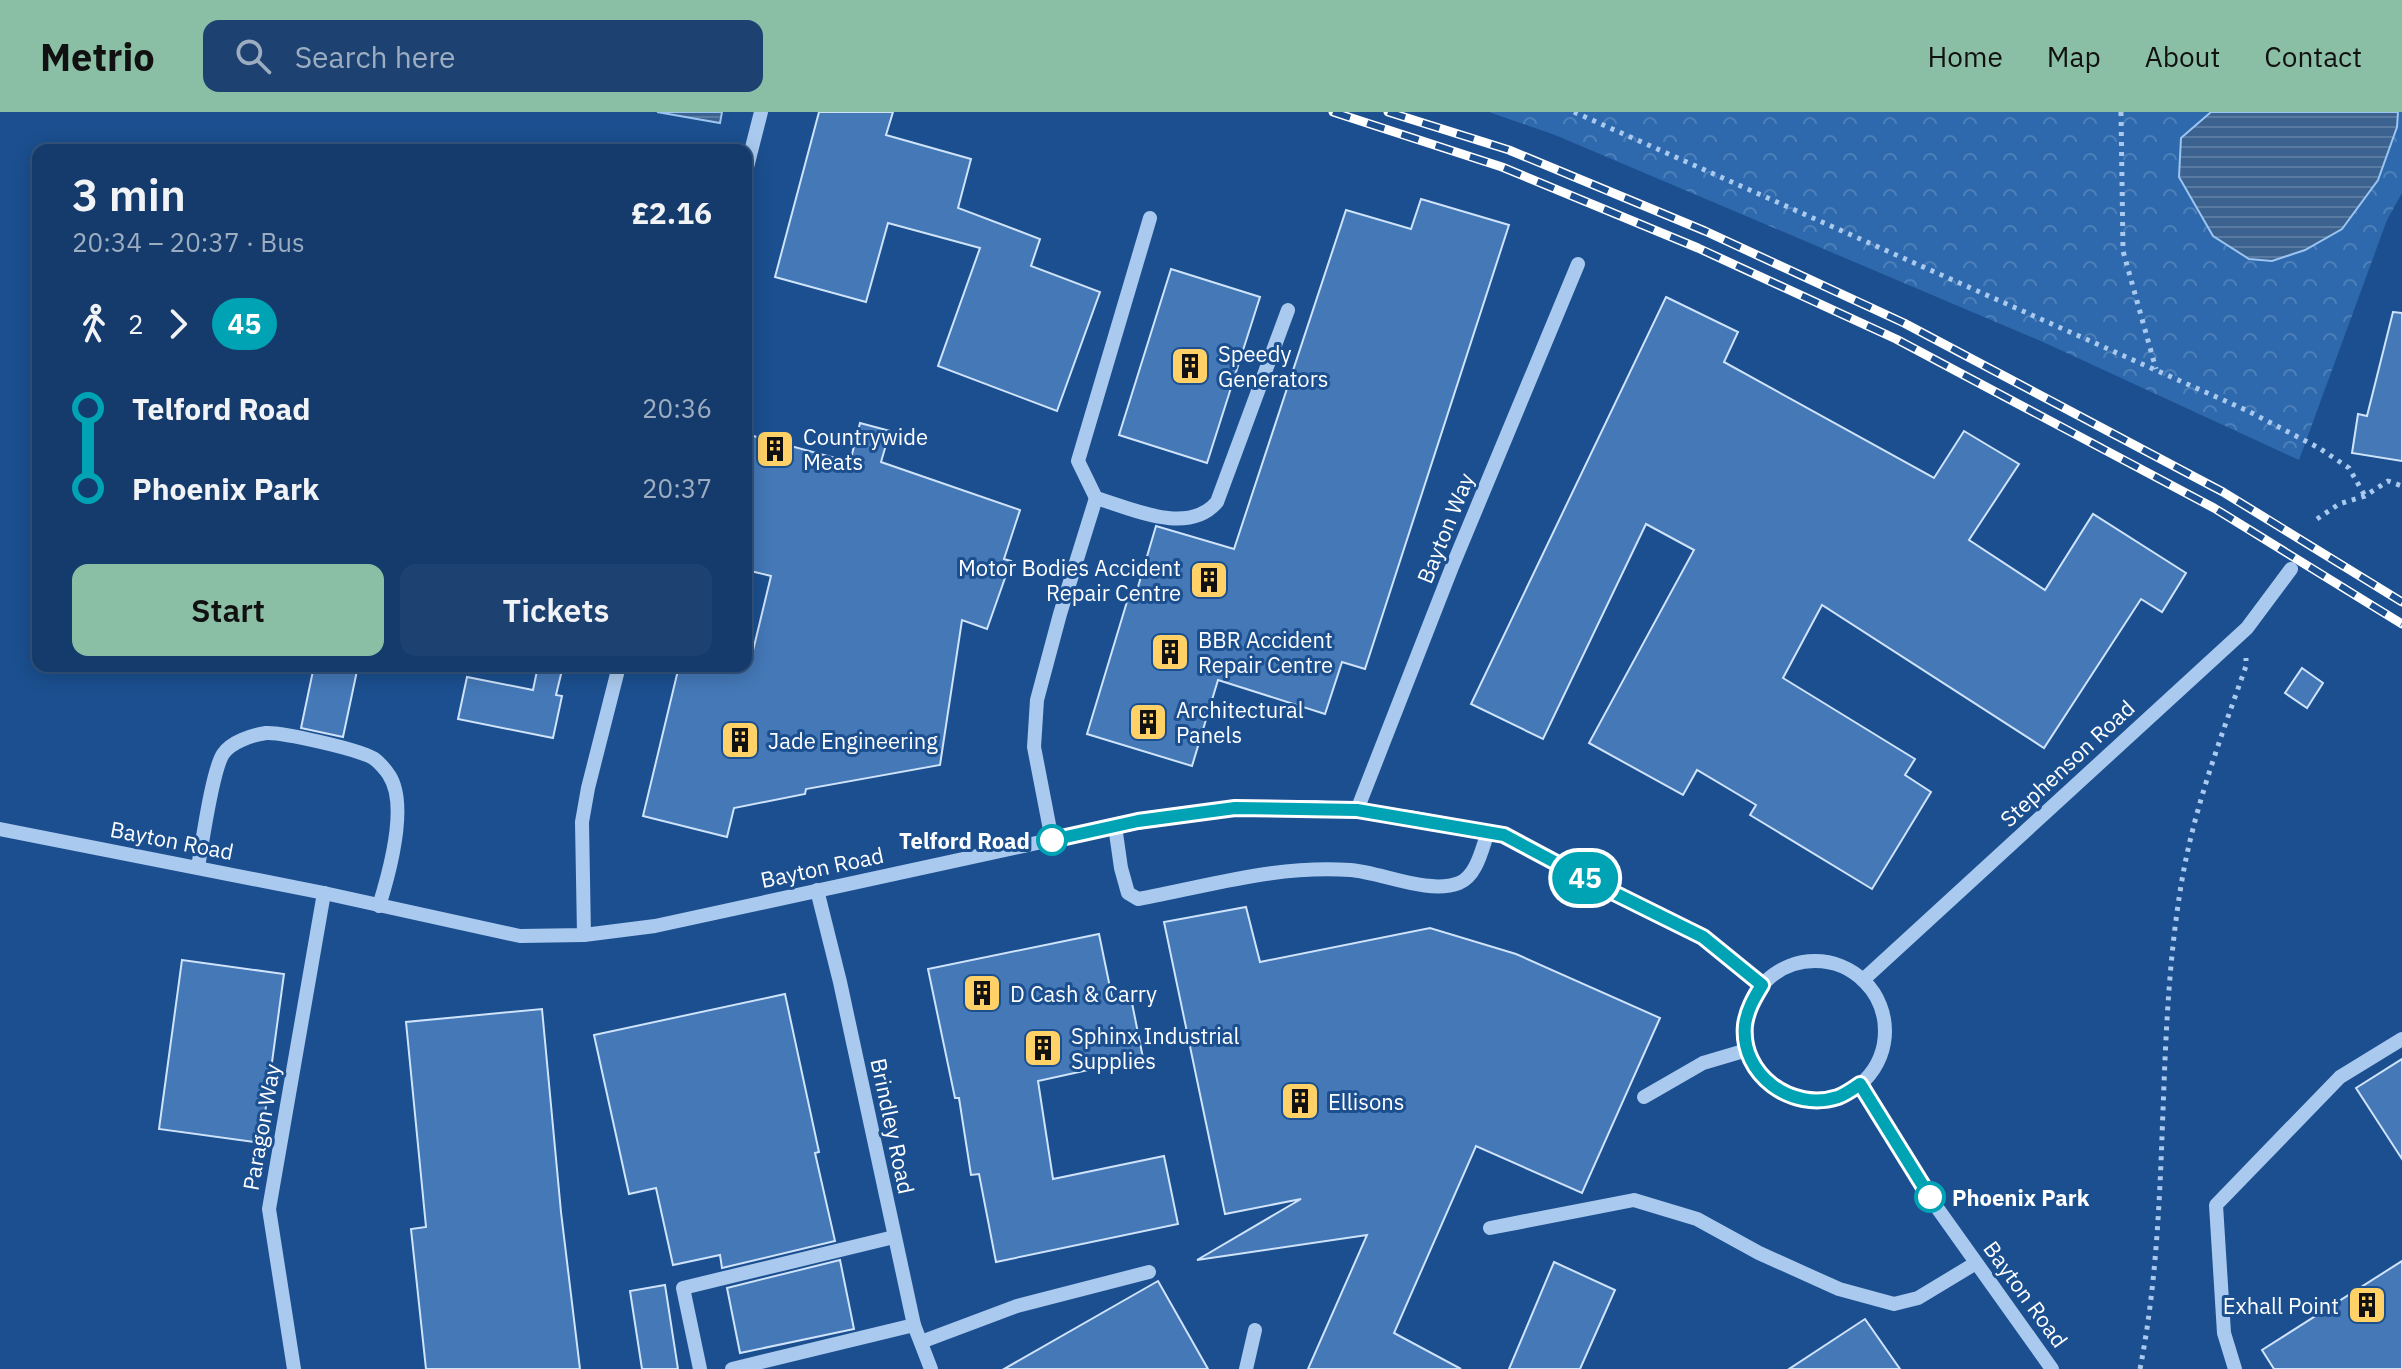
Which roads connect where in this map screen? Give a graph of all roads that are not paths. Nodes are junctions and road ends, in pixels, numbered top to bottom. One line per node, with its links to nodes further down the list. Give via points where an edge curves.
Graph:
1 (761, 112): 2 (street)
2 (752, 147)
3 (1150, 218): 6 (street, via 1078,461)
4 (1578, 264): 9 (street, Bayton Way)
5 (1288, 310): 6 (street, via 1217,502 1207,514 1187,519 1150,515)
6 (1096, 498): 13 (street, via 1037,700 1034,747)
7 (2291, 569): 19 (street, Stephenson Road, via 2247,628)
8 (617, 672): 18 (street, via 582,822)
9 (1357, 810): 10 (street, Bayton Road, via 1235,808); 12 (street, Bayton Road)
10 (1115, 826): 12 (street, via 1128,893 1138,899 1279,871 1351,870 1441,886 1459,883 1472,874); 13 (street, Bayton Road)
11 (0, 829): 14 (street, Bayton Road)
12 (1488, 832): 20 (street, Bayton Road, via 1504,835 1703,937)
13 (1052, 840): 15 (street, Bayton Road)
14 (198, 867): 16 (street, Bayton Road); 17 (street, via 223,754 238,741 267,733 335,746 374,758 391,777 398,813)
15 (817, 890): 18 (street, Bayton Road, via 655,926); 26 (street, Brindley Road)
16 (324, 893): 17 (street, Bayton Road); 32 (street, Paragon Way, via 269,1209)
17 (379, 906): 18 (street, Bayton Road, via 520,936)
18 (584, 935)
19 (1863, 980): 20 (street, via 1830,962 1812,961 1776,972); 23 (street, via 1880,1004 1885,1033 1878,1061)
20 (1762, 985): 22 (street, via 1747,1016)
21 (2402, 1039): 38 (street, via 2340,1077 2216,1205 2224,1333)
22 (1747, 1050): 23 (street, via 1774,1088 1794,1098 1817,1101); 24 (street, via 1703,1063)
23 (1860, 1084): 27 (street, Bayton Road)
24 (1644, 1097)
25 (1490, 1228): 27 (street, via 1634,1200 1697,1219 1839,1289 1894,1304 1918,1298)
26 (894, 1237): 29 (street, Brindley Road); 33 (street, via 683,1288)
27 (1976, 1263): 37 (street, Bayton Road)
28 (1149, 1272): 31 (street, via 1017,1306)
29 (914, 1325): 31 (street, Brindley Road); 34 (street)
30 (1255, 1330): 36 (street)
31 (921, 1342): 35 (street, Brindley Road)
32 (294, 1369)
33 (700, 1369)
34 (732, 1369)
35 (931, 1369)
36 (1246, 1369)
37 (2052, 1369)
38 (2235, 1369)

